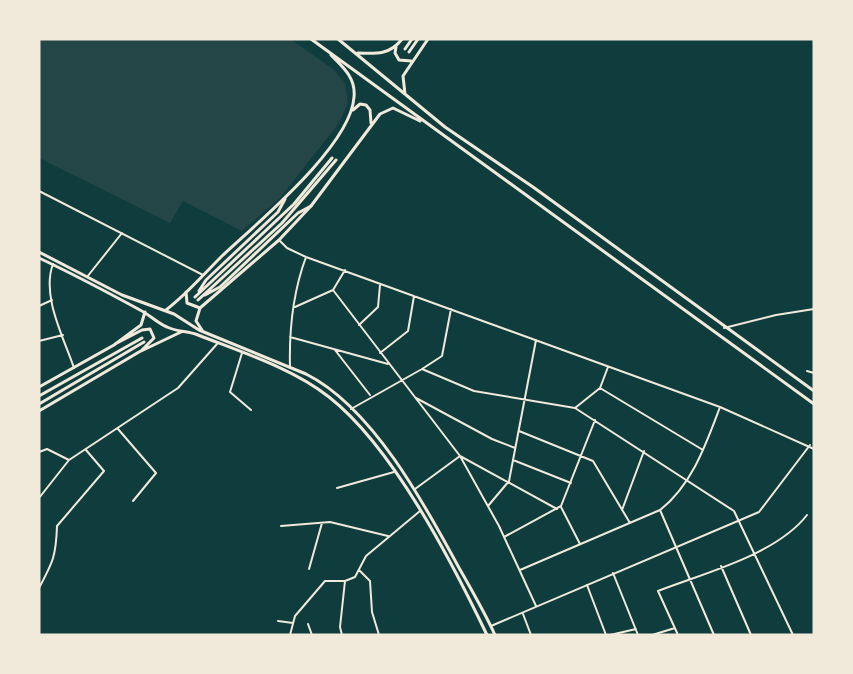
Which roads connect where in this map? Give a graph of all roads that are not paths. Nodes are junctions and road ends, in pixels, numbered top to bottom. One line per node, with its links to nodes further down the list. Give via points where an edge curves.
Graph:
1 (311, 39): 8 (main road)
2 (338, 39): 9 (main road)
3 (402, 39): 7 (main road)
4 (412, 39): 5 (main road, via 407,50)
5 (418, 39)
6 (428, 39): 10 (main road)
7 (397, 46): 9 (main road, via 379,54); 10 (main road, via 399,60)
8 (326, 49): 12 (main road, via 354,83); 14 (main road)
9 (357, 52): 11 (main road)
10 (413, 59): 11 (main road, via 402,78)
11 (406, 96): 16 (main road)
12 (351, 112): 13 (main road, via 360,104 366,105); 21 (main road, via 316,165)
13 (371, 123): 14 (main road, via 393,108); 22 (main road)
14 (427, 125): 17 (main road)
15 (334, 159): 35 (main road, via 294,204)
16 (516, 175): 17 (main road, via 516,182); 18 (main road)
17 (509, 184): 20 (main road)
18 (533, 187): 20 (main road, via 526,189); 47 (main road)
19 (39, 191): 23 (street)
20 (526, 196): 78 (main road)
21 (285, 199): 30 (main road); 35 (main road, via 267,223 206,280)
22 (311, 206): 24 (main road); 35 (main road, via 298,213 213,292)
23 (122, 233): 30 (street); 31 (street)
24 (279, 240): 26 (street, via 286,248); 40 (main road)
25 (39, 252): 31 (main road)
26 (306, 256): 29 (street); 41 (street)
27 (39, 258): 28 (main road)
28 (53, 264): 38 (street); 45 (main road)
29 (345, 270): 32 (street); 33 (street)
30 (203, 275): 34 (main road)
31 (87, 277): 44 (main road, via 147,306)
32 (380, 284): 36 (street); 46 (street, via 378,307)
33 (333, 290): 41 (street); 46 (street)
34 (187, 291): 40 (main road, via 187,303); 44 (main road)
35 (201, 294): 37 (main road)
36 (414, 296): 42 (street); 59 (street, via 408,330)
37 (196, 298)
38 (52, 300): 39 (street); 50 (street)
39 (39, 306)
40 (200, 308): 49 (main road, via 196,321)
41 (293, 308): 51 (street)
42 (451, 309): 52 (street); 64 (street, via 442,356)
43 (814, 309): 47 (street)
44 (164, 310): 49 (main road)
45 (145, 312): 48 (main road, via 165,327); 55 (main road, via 141,325)
46 (359, 325): 59 (street)
47 (724, 328): 72 (main road)
48 (182, 331): 54 (main road); 57 (main road)
49 (203, 331): 62 (main road)
50 (63, 335): 53 (street); 63 (street)
51 (290, 337): 56 (street); 62 (street)
52 (536, 340): 61 (street); 76 (street)
53 (39, 341)
54 (217, 344): 58 (main road); 85 (street, via 178,388)
55 (114, 345): 57 (main road, via 150,329 154,338); 63 (main road)
56 (333, 348): 60 (street); 74 (street)
57 (140, 352): 83 (main road)
58 (243, 353): 69 (main road); 82 (street, via 230,392)
59 (380, 353): 60 (street)
60 (388, 364): 68 (street)
61 (608, 366): 71 (street); 79 (street)
62 (290, 367): 67 (main road)
63 (74, 368): 70 (main road)
64 (422, 369): 68 (street); 76 (street, via 474,391)
65 (807, 370): 66 (street)
66 (814, 373)
67 (306, 374): 69 (main road); 81 (main road)
68 (399, 379): 74 (street); 75 (street)
69 (304, 381): 99 (main road, via 346,412)
70 (39, 387)
71 (600, 388): 80 (street); 92 (street)
72 (814, 390)
73 (39, 396): 77 (main road, via 143,340)
74 (371, 396): 81 (street)
75 (413, 397): 89 (street); 95 (street)
76 (524, 401): 80 (street); 86 (street)
77 (39, 404)
78 (814, 404)
79 (720, 407): 88 (street); 92 (street)
80 (575, 408): 84 (street)
81 (351, 409): 104 (main road)
82 (251, 410)
83 (39, 411)
84 (595, 420): 93 (street); 96 (street)
85 (118, 429): 91 (street); 106 (street, via 156,473)
86 (519, 431): 89 (street); 96 (street)
87 (814, 444): 88 (street)
88 (810, 445): 90 (street); 114 (street, via 759,512)
89 (515, 448): 98 (street)
90 (814, 449)
91 (86, 450): 97 (street); 131 (street, via 104,471 57,526 54,559)
92 (703, 450): 100 (street)
93 (644, 451): 100 (street); 110 (street)
94 (39, 452): 97 (street, via 47,449)
95 (460, 456): 101 (street); 104 (street); 107 (street)
96 (582, 456): 102 (street); 110 (street, via 593,461)
97 (69, 460): 105 (street)
98 (513, 460): 101 (street); 102 (street)
99 (394, 472): 103 (street); 112 (main road)
100 (687, 479): 111 (street, via 673,500); 114 (street, via 734,510)
101 (508, 481): 107 (street); 109 (street)
102 (572, 483): 108 (street)
103 (337, 488)
104 (415, 489): 137 (main road)
105 (39, 498)
106 (133, 501)
107 (489, 506): 119 (street)
108 (561, 506): 109 (street); 120 (street)
109 (556, 509): 119 (street)
110 (622, 510): 116 (street)
111 (660, 510): 116 (street); 121 (street)
112 (420, 511): 118 (street); 144 (main road)
113 (807, 515): 122 (street, via 795,530)
114 (740, 521): 121 (street); 122 (street)
115 (322, 522): 117 (street); 118 (street); 124 (street)
116 (630, 523): 120 (street)
117 (281, 526)
118 (388, 536): 125 (street, via 366,556)
119 (504, 537): 126 (street)
120 (580, 544): 126 (street)
121 (676, 546): 127 (street); 128 (street)
122 (755, 553): 123 (street); 153 (street)
123 (721, 567): 128 (street); 152 (street)
124 (309, 569)
125 (358, 570): 129 (street, via 355,577); 143 (street, via 370,581 372,612)
126 (520, 570): 132 (street)
127 (613, 573): 130 (street); 139 (street)
128 (690, 579): 138 (street, via 658,591); 151 (street)
129 (345, 581): 135 (street, via 325,581 299,610); 142 (street)
130 (587, 585): 132 (street); 147 (street)
131 (39, 588)
132 (536, 606): 133 (street)
133 (523, 614): 137 (street); 146 (street)
134 (278, 621): 135 (street)
135 (293, 623): 140 (street)
136 (308, 624): 141 (street)
137 (491, 626): 145 (main road)
138 (675, 628): 149 (street); 150 (street)
139 (636, 629): 147 (street); 148 (street)
140 (290, 635)
141 (312, 635)
142 (342, 635)
143 (379, 635)
144 (487, 635)
145 (495, 635)
146 (531, 635)
147 (608, 635)
148 (638, 635)
149 (652, 635)
150 (678, 635)
151 (714, 635)
152 (751, 635)
153 (793, 635)

